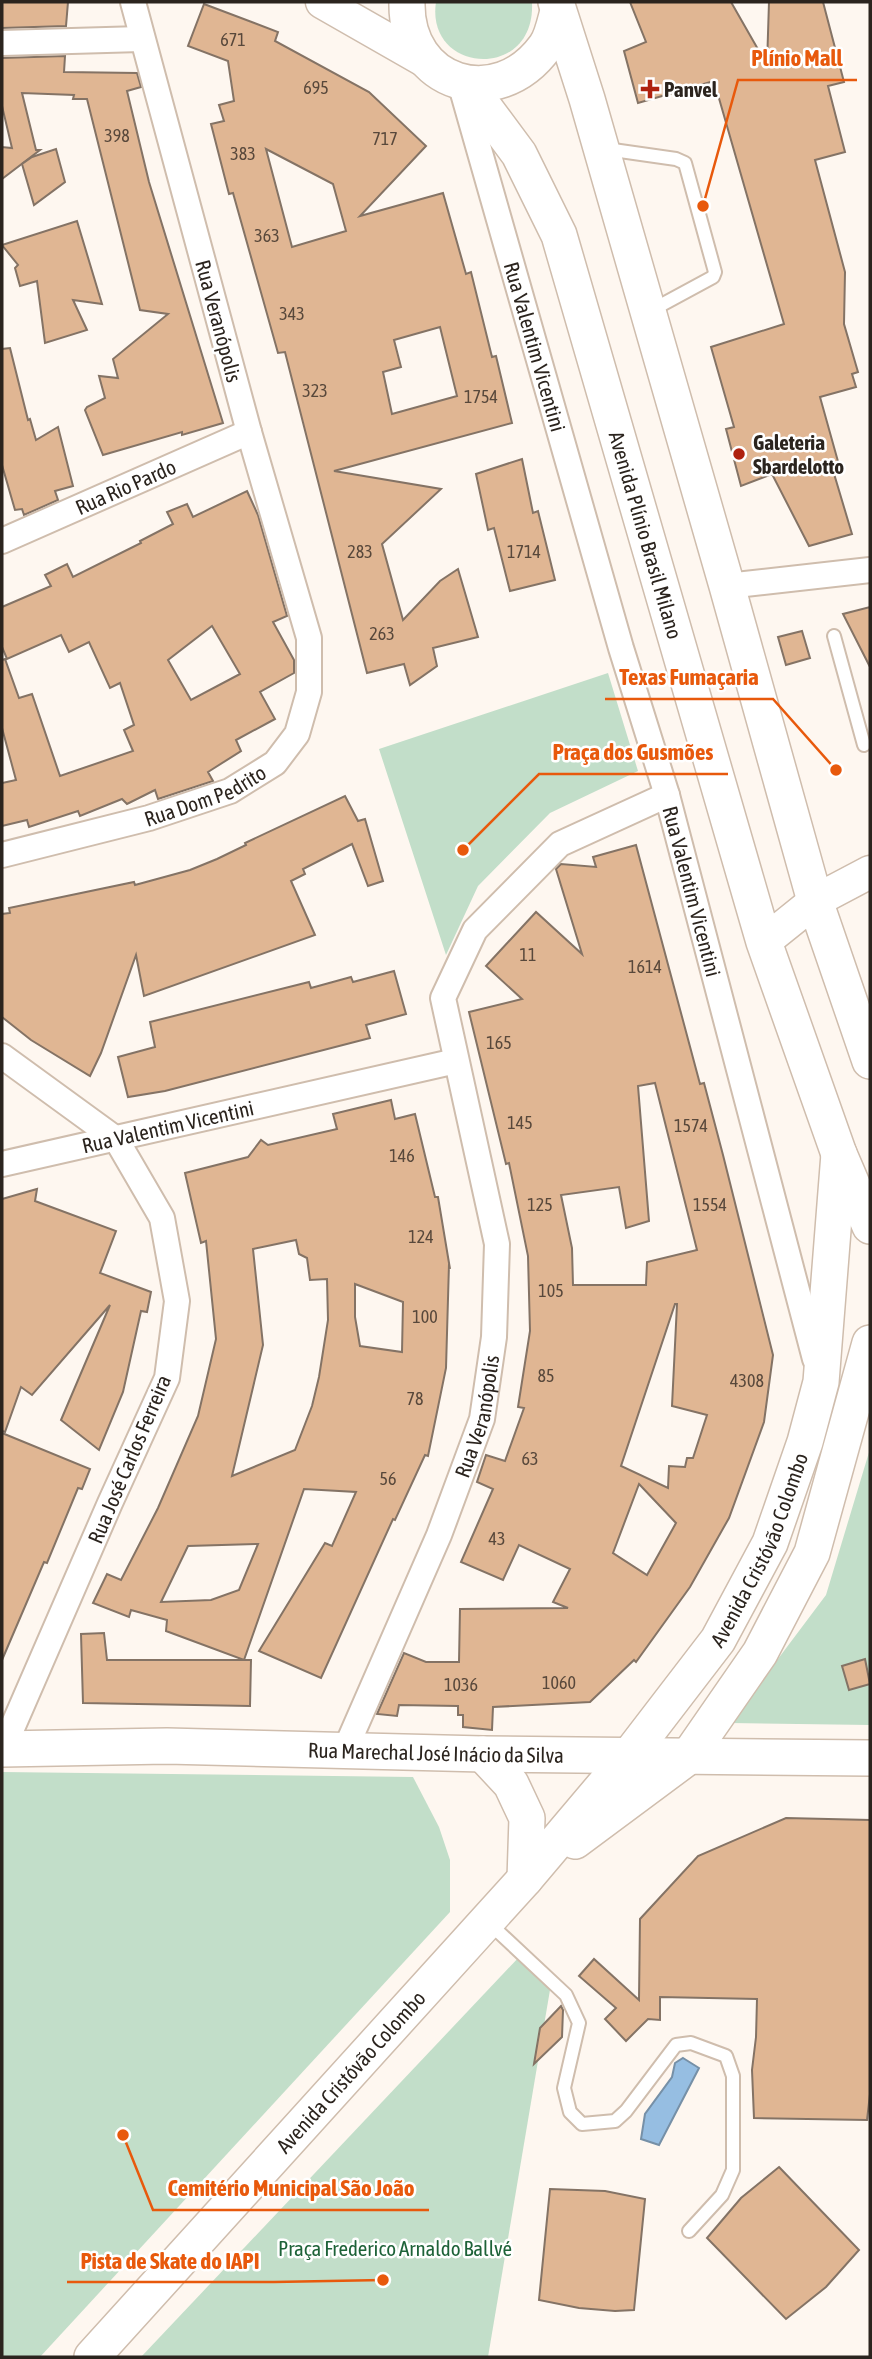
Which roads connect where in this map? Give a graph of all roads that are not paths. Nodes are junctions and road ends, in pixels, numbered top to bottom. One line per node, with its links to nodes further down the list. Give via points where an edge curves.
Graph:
1 (133, 2): 5 (street, Rua Veranópolis)
2 (322, 2): 7 (street)
3 (407, 2): 7 (main road, Avenida Plínio Brasil Milano, via 406,22)
4 (557, 7): 8 (main road, via 546,46 525,66 507,78); 9 (main road)
5 (141, 39): 6 (street); 11 (street, Rua Veranópolis)
6 (2, 43)
7 (428, 62): 8 (main road, Avenida Plínio Brasil Milano, via 439,74)
8 (463, 83): 18 (street, Rua Valentim Vicentini, via 621,648); 22 (main road, Avenida Plínio Brasil Milano, via 519,154 559,235)
9 (601, 148): 10 (main road); 10 (lane, via 685,163 715,272)
10 (648, 312): 14 (main road)
11 (249, 432): 12 (street, Rua Rio Pardo); 16 (street, Rua Veranópolis)
12 (2, 541)
13 (870, 570): 14 (street)
14 (727, 586): 21 (main road)
15 (834, 636): 17 (lane)
16 (309, 638): 19 (street, Rua Dom Pedrito, via 309,692 297,734 275,764 230,791 149,818)
17 (864, 745)
18 (667, 795): 24 (street, Rua Veranópolis, via 560,844 475,930 443,998); 31 (street, Rua Valentim Vicentini)
19 (2, 855)
20 (870, 872): 21 (street)
21 (815, 901): 22 (street); 25 (main road)
22 (764, 942): 27 (main road, Avenida Plínio Brasil Milano)
23 (2, 1056): 26 (street, Rua José Carlos Ferreira)
24 (456, 1061): 26 (street, Rua Valentim Vicentini); 35 (street, Rua Veranópolis, via 497,1244 494,1337 482,1419 439,1535)
25 (870, 1061)
26 (116, 1139): 28 (street, Rua Valentim Vicentini); 34 (street, Rua José Carlos Ferreira, via 162,1218 177,1301 167,1378)
27 (839, 1154): 29 (main road, Avenida Plínio Brasil Milano); 31 (main road, Avenida Cristóvão Colombo)
28 (2, 1164)
29 (870, 1226)
30 (870, 1343): 33 (main road, Avenida Cristóvão Colombo)
31 (821, 1382): 37 (main road, Avenida Cristóvão Colombo, via 770,1542 718,1640)
32 (870, 1426): 33 (main road)
33 (841, 1444): 38 (main road, Avenida Cristóvão Colombo, via 812,1553 760,1653)
34 (2, 1749): 35 (main road, Rua Marechal José Inácio da Silva)
35 (345, 1750): 36 (main road, Rua Marechal José Inácio da Silva)
36 (484, 1754): 37 (main road, Rua Marechal José Inácio da Silva); 40 (main road, via 511,1784 527,1818)
37 (629, 1756): 38 (main road, Rua Marechal José Inácio da Silva); 40 (main road, Avenida Cristóvão Colombo)
38 (688, 1757): 39 (main road, Rua Marechal José Inácio da Silva); 40 (main road, Avenida Cristóvão Colombo)
39 (870, 1758)
40 (525, 1879): 41 (main road, Avenida Cristóvão Colombo)
41 (486, 1920): 42 (lane, via 566,1995 575,2010 579,2023 564,2088 570,2112 582,2124 615,2121 676,2045 691,2043 726,2056 733,2076 733,2170 722,2195); 43 (main road, Avenida Cristóvão Colombo)
42 (689, 2231)
43 (92, 2357)

